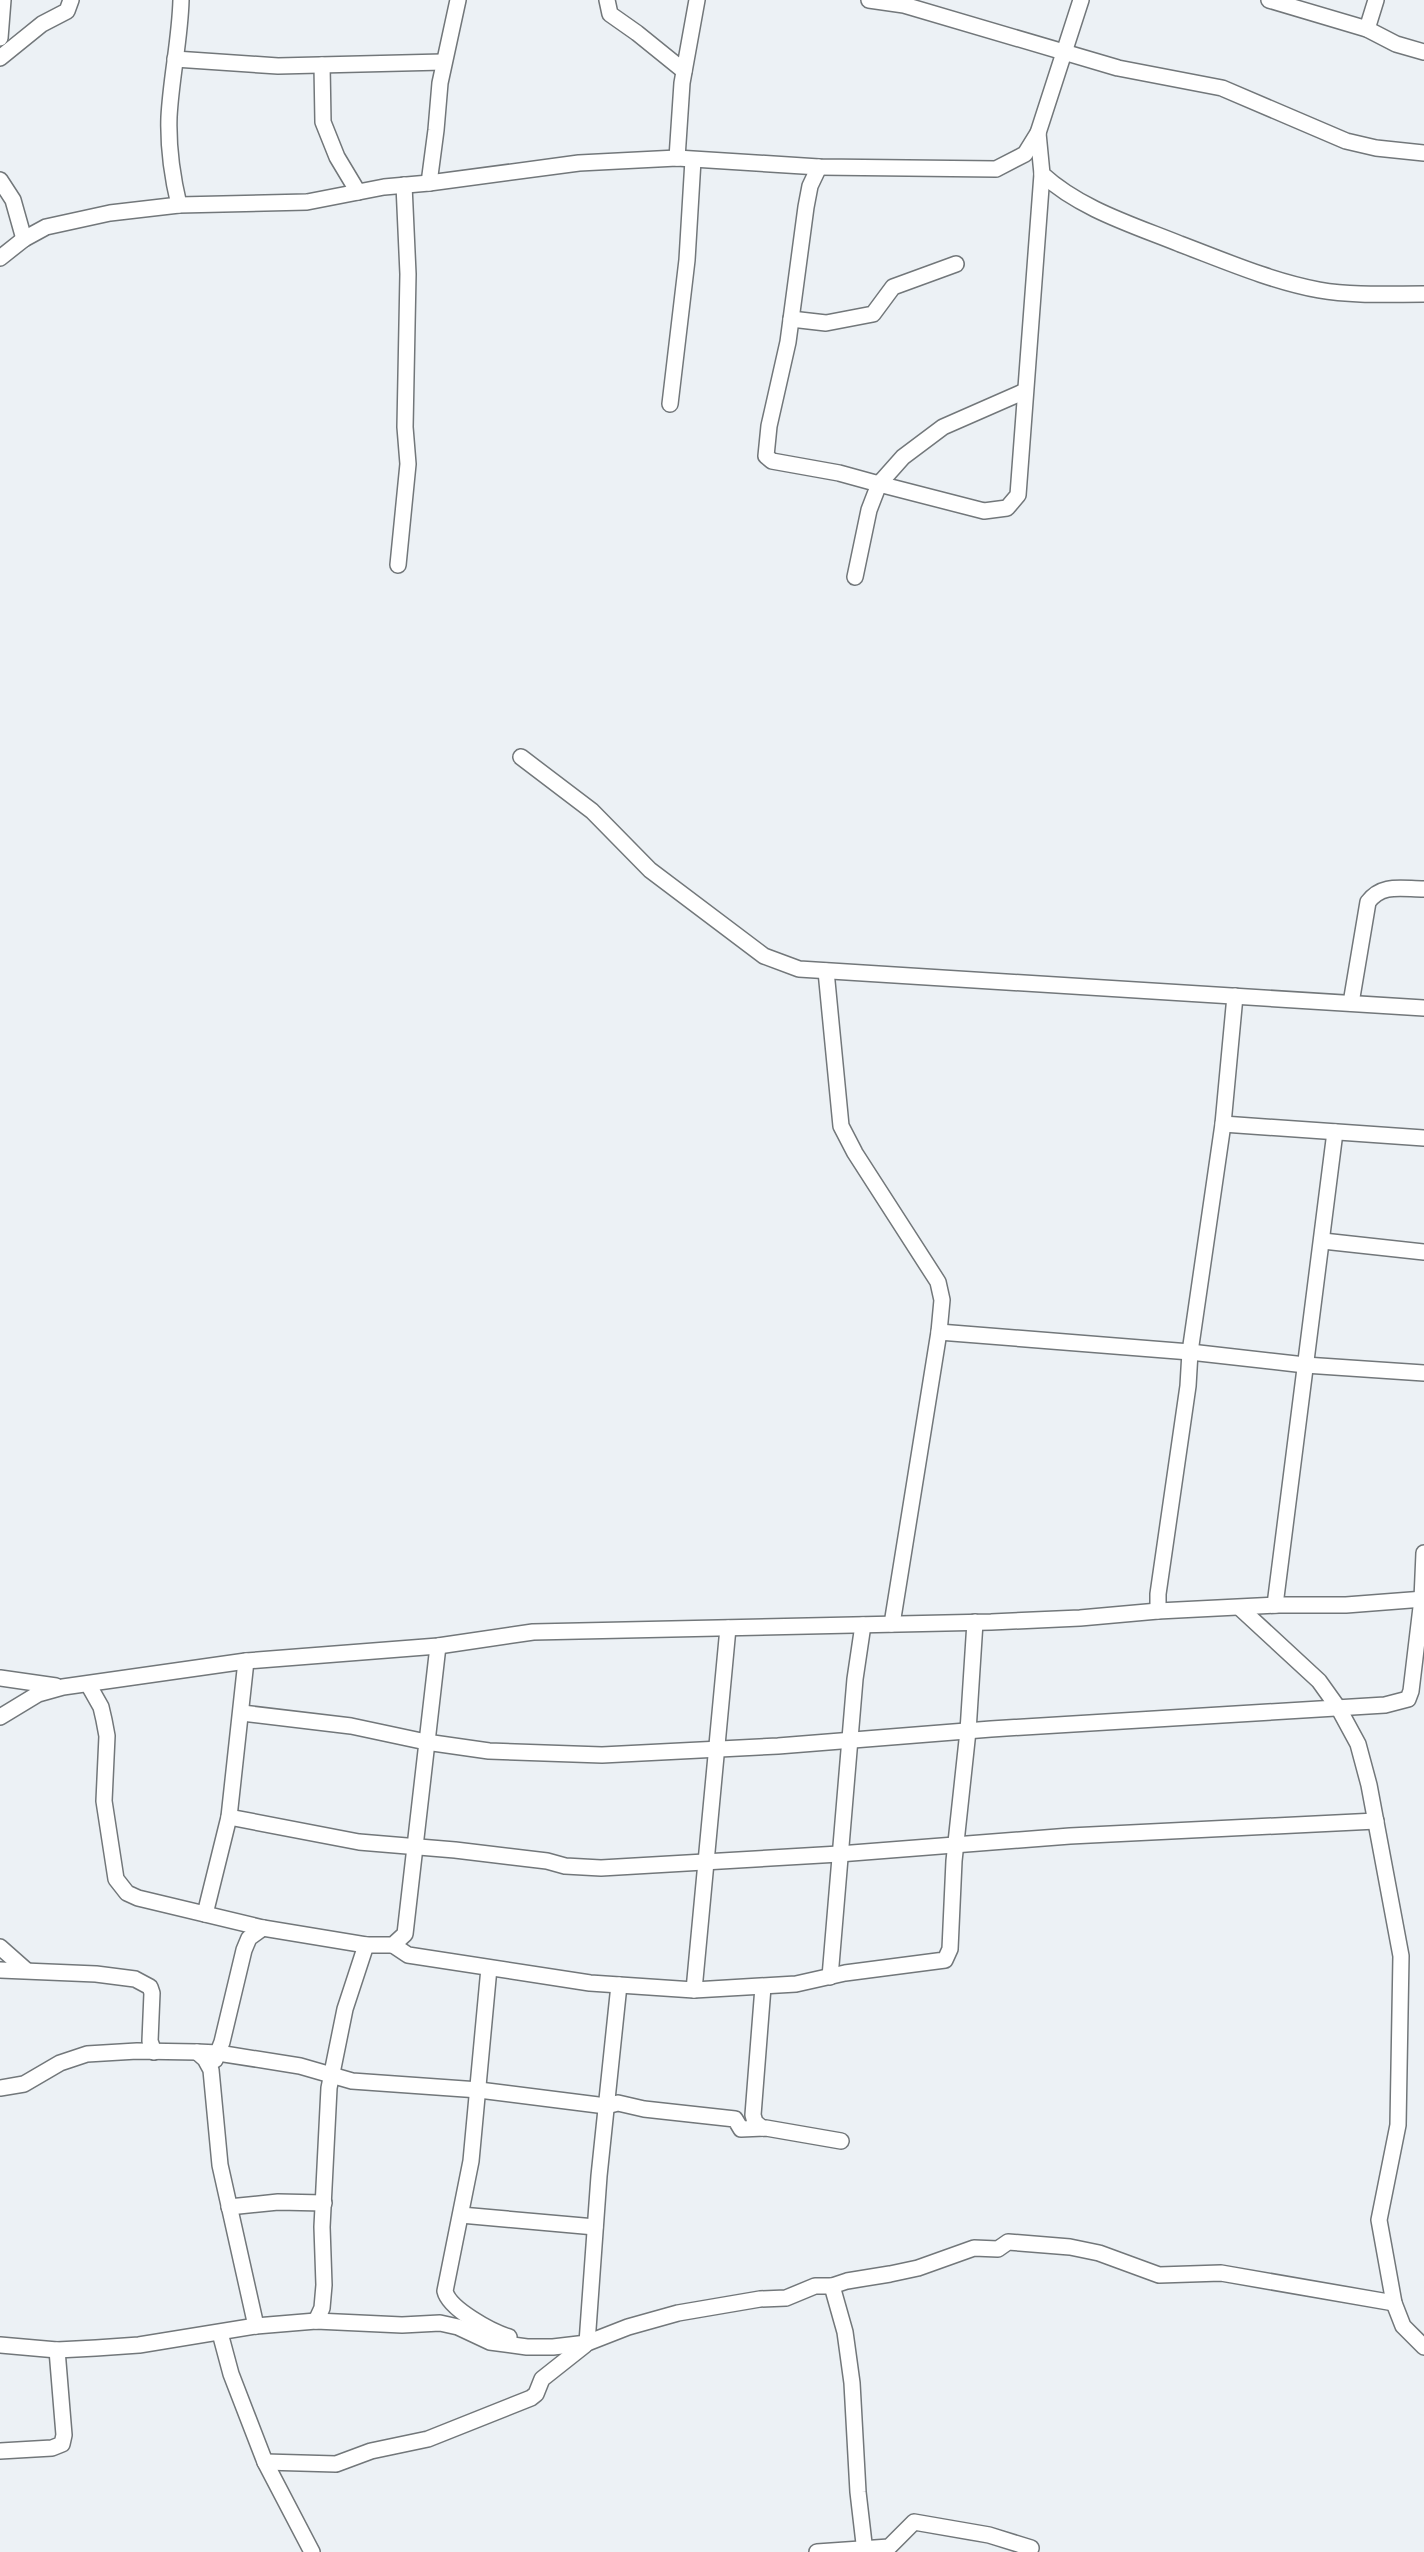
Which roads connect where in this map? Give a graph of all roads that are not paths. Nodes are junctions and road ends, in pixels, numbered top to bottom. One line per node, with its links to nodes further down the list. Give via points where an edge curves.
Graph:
1 (3, 0): 12 (street)
2 (71, 0): 15 (street, via 68,11 42,24)
3 (181, 0): 16 (street)
4 (458, 0): 17 (street)
5 (607, 0): 19 (street, via 610,14)
6 (697, 0): 19 (street)
7 (869, 0): 14 (street, via 904,5)
8 (1082, 0): 14 (street)
9 (1269, 0): 11 (street)
10 (1376, 0): 11 (street)
11 (1367, 28): 13 (street, via 1396,44)
12 (0, 38)
13 (1424, 52)
14 (1063, 53): 20 (street); 21 (street, via 1222,88 1346,141)
15 (0, 58)
16 (175, 59): 18 (street, via 278,66); 30 (street, via 170,149)
17 (443, 62): 18 (street); 27 (street)
18 (322, 64): 29 (street, via 323,122 337,157)
19 (684, 71): 22 (street)
20 (1038, 133): 24 (street, via 1025,154 996,169); 25 (street)
21 (1424, 153)
22 (677, 158): 23 (street); 27 (street, via 579,162)
23 (693, 159): 24 (street); 37 (street, via 687,260)
24 (819, 167): 35 (street, via 806,207)
25 (1042, 174): 34 (street, via 1076,199 1125,222 1272,277 1320,290); 36 (street)
26 (0, 180): 31 (street, via 13,200)
27 (429, 183): 28 (street)
28 (404, 185): 29 (street); 39 (street, via 408,464)
29 (358, 192): 30 (street, via 307,202)
30 (179, 205): 31 (street, via 75,220 46,227)
31 (24, 239): 32 (street)
32 (0, 258)
33 (956, 264): 35 (street, via 893,287 873,314 826,322)
34 (1424, 294)
35 (791, 319): 38 (street, via 766,456 772,461)
36 (1024, 391): 38 (street, via 943,427 903,457); 38 (street, via 1018,495 1007,508 984,511)
37 (670, 404)
38 (879, 484): 40 (street, via 869,510)
39 (398, 565)
40 (855, 577)
41 (521, 757): 43 (street, via 592,811 650,870 764,956 799,969)
42 (1424, 889): 45 (street, via 1383,889 1368,902)
43 (826, 971): 44 (street); 52 (street, via 842,1126 860,1161 931,1267 942,1300)
44 (1235, 996): 45 (street); 47 (street)
45 (1351, 1003): 46 (street)
46 (1424, 1008)
47 (1223, 1124): 48 (street); 53 (street)
48 (1335, 1132): 49 (street); 50 (street)
49 (1424, 1138)
50 (1323, 1241): 51 (street); 54 (street)
51 (1424, 1252)
52 (939, 1332): 53 (street); 62 (street)
53 (1190, 1352): 54 (street); 60 (street)
54 (1305, 1365): 55 (street); 58 (street)
55 (1424, 1373)
56 (1424, 1553): 57 (street)
57 (1423, 1599): 58 (street); 70 (street, via 1408,1699)
58 (1275, 1605): 59 (street)
59 (1241, 1608): 60 (street); 70 (street, via 1319,1682)
60 (1158, 1611): 61 (street)
61 (975, 1622): 62 (street); 73 (street)
62 (892, 1624): 63 (street)
63 (863, 1625): 64 (street); 74 (street)
64 (728, 1628): 65 (street, via 533,1632); 76 (street)
65 (438, 1646): 66 (street); 75 (street)
66 (246, 1661): 68 (street); 71 (street)
67 (0, 1678): 69 (street)
68 (88, 1684): 69 (street); 83 (street, via 101,1707 106,1728 104,1801 120,1888)
69 (63, 1687): 72 (street, via 38,1694)
70 (1339, 1709): 73 (street); 78 (street, via 1358,1744)
71 (242, 1713): 75 (street, via 351,1726); 77 (street)
72 (0, 1717)
73 (968, 1731): 74 (street); 79 (street)
74 (852, 1739): 76 (street); 81 (street)
75 (426, 1742): 76 (street, via 489,1751 556,1754); 80 (street)
76 (717, 1749): 82 (street)
77 (229, 1817): 80 (street, via 359,1842); 83 (street)
78 (1377, 1821): 79 (street, via 1070,1836); 110 (street, via 1401,1956 1398,2125 1379,2220)
79 (956, 1846): 81 (street); 91 (street, via 947,1959)
80 (414, 1847): 82 (street, via 579,1867); 86 (street, via 405,1934)
81 (839, 1854): 82 (street); 91 (street)
82 (705, 1863): 94 (street)
83 (205, 1914): 84 (street)
84 (263, 1928): 85 (street); 97 (street, via 249,1938 244,1950)
85 (366, 1945): 86 (street); 99 (street, via 351,1986)
86 (393, 1945): 88 (street, via 408,1955)
87 (0, 1947): 90 (street)
88 (489, 1968): 92 (street); 101 (street)
89 (0, 1970): 90 (street)
90 (26, 1970): 95 (street, via 96,1974 150,1987 150,2041)
91 (830, 1977): 93 (street)
92 (619, 1985): 94 (street); 102 (street)
93 (763, 1987): 94 (street); 103 (street, via 753,2115)
94 (694, 1990)
95 (154, 2052): 96 (street); 100 (street, via 87,2054 60,2063 24,2084)
96 (197, 2052): 97 (street); 98 (street)
97 (218, 2053): 98 (street); 99 (street)
98 (211, 2070): 106 (street, via 214,2125)
99 (331, 2074): 101 (street, via 352,2080); 105 (street)
100 (0, 2088)
101 (479, 2090): 102 (street); 107 (street)
102 (606, 2106): 103 (street, via 618,2103 735,2119 741,2129); 108 (street)
103 (762, 2128): 104 (street)
104 (841, 2141)
105 (324, 2203): 106 (street); 111 (street, via 323,2300)
106 (229, 2207): 112 (street)
107 (461, 2215): 108 (street); 114 (street, via 445,2286 450,2301 498,2334 539,2342 578,2336)
108 (595, 2227): 114 (street)
109 (832, 2286): 110 (street, via 918,2268 974,2248 998,2249 1008,2242 1099,2253 1159,2275 1221,2273); 114 (street, via 815,2286 786,2298 678,2313); 121 (street, via 845,2332 852,2383)
110 (1394, 2304): 116 (street, via 1403,2326)
111 (316, 2321): 112 (street); 114 (street, via 451,2324 490,2342 527,2347)
112 (256, 2326): 113 (street)
113 (220, 2333): 117 (street); 119 (street, via 231,2374)
114 (587, 2343): 119 (street, via 542,2379 531,2398 428,2439 371,2451 336,2464)
115 (0, 2345): 117 (street)
116 (1424, 2347)
117 (57, 2350): 118 (street, via 62,2444)
118 (0, 2451)
119 (265, 2463): 122 (street)
120 (1031, 2548): 121 (street, via 989,2535 914,2522 890,2547)
121 (865, 2551): 123 (street)
122 (312, 2552)
123 (817, 2552)

